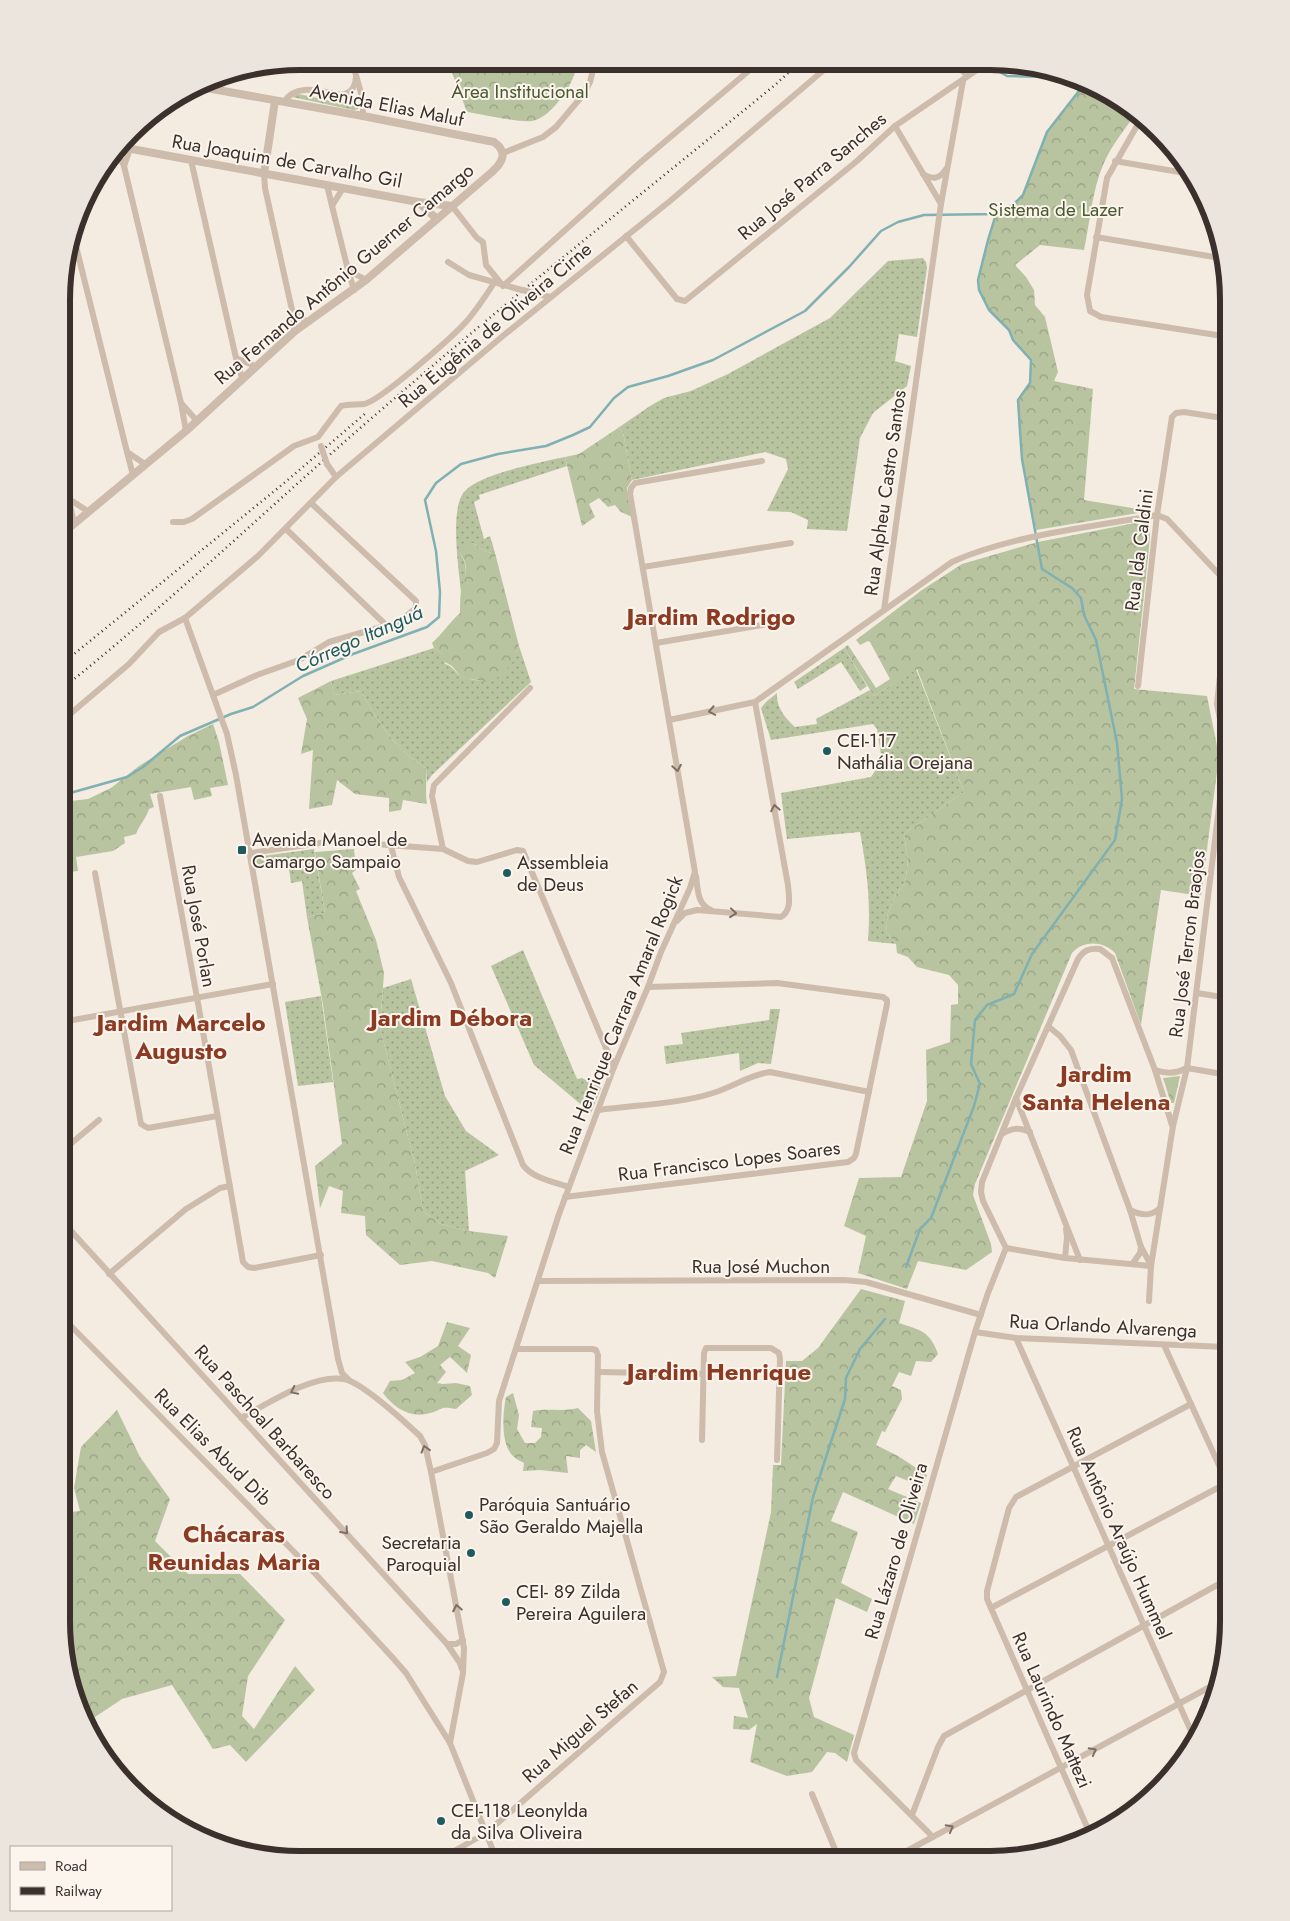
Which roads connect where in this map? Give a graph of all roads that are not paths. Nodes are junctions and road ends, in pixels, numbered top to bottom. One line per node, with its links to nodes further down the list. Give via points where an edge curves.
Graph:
1 (354, 70): 7 (street)
2 (593, 70): 17 (street, via 583,95 556,127 543,137)
3 (750, 70): 41 (street, via 646,157)
4 (824, 70): 33 (street, Rua Eugênia de Oliveira Cirne)
5 (960, 70): 8 (street)
6 (977, 70): 8 (street, Rua José Parra Sanches)
7 (356, 77): 11 (street, via 354,88 347,94 304,89 291,93); 12 (street, via 363,100)
8 (966, 78): 14 (street, Rua José Parra Sanches); 21 (street, Rua Alpheu Castro Santos)
9 (210, 89): 10 (street, Avenida Elias Maluf)
10 (275, 100): 11 (street, Avenida Elias Maluf); 25 (street)
11 (284, 102): 12 (street, Avenida Elias Maluf)
12 (362, 116): 17 (street, Avenida Elias Maluf, via 494,142)
13 (1138, 124): 20 (street)
14 (895, 126): 24 (street); 33 (street, Rua José Parra Sanches, via 857,161 685,301 678,299)
15 (127, 148): 16 (street, Rua Joaquim de Carvalho Gil)
16 (130, 149): 19 (street, Rua Joaquim de Carvalho Gil); 22 (street)
17 (503, 153): 30 (street, Rua Fernando Antônio Guerner Camargo, via 498,166)
18 (120, 157): 22 (street)
19 (191, 160): 25 (street, Rua Joaquim de Carvalho Gil); 48 (street)
20 (1115, 161): 23 (street); 34 (street, via 1107,178)
21 (948, 163): 24 (street, via 946,171 937,178); 31 (street, Rua Alpheu Castro Santos)
22 (124, 166): 51 (street)
23 (1181, 172)
24 (922, 173): 31 (street)
25 (264, 174): 26 (street, Rua Joaquim de Carvalho Gil); 44 (street)
26 (327, 185): 27 (street, Rua Joaquim de Carvalho Gil); 29 (street)
27 (343, 188): 28 (street, Rua Joaquim de Carvalho Gil); 29 (street)
28 (418, 202): 30 (street, Rua Joaquim de Carvalho Gil); 32 (street, Rua Joaquim de Carvalho Gil)
29 (332, 206): 38 (street)
30 (452, 206): 32 (street, Rua Fernando Antônio Guerner Camargo); 41 (street, via 483,242 486,265)
31 (941, 206): 73 (street, Rua Alpheu Castro Santos)
32 (437, 219): 39 (street, Rua Fernando Antônio Guerner Camargo)
33 (626, 236): 43 (street, Rua Eugênia de Oliveira Cirne)
34 (1096, 237): 36 (street); 47 (street, via 1087,295 1090,311 1101,317)
35 (76, 247): 56 (street)
36 (1216, 257)
37 (448, 262): 40 (street)
38 (348, 270): 39 (street); 42 (street)
39 (366, 280): 42 (street, Rua Fernando Antônio Guerner Camargo)
40 (494, 283): 41 (street); 55 (street, via 465,322 440,347 365,404 341,406)
41 (503, 286): 43 (street, bridge)
42 (354, 290): 45 (street, Rua Fernando Antônio Guerner Camargo)
43 (550, 297): 60 (street, Rua Eugênia de Oliveira Cirne)
44 (292, 310): 45 (street); 46 (street)
45 (306, 322): 46 (street, Rua Fernando Antônio Guerner Camargo)
46 (295, 331): 49 (street, Rua Fernando Antônio Guerner Camargo)
47 (1220, 336)
48 (236, 358): 49 (street); 50 (street)
49 (255, 366): 50 (street, Rua Fernando Antônio Guerner Camargo)
50 (242, 378): 53 (street, Rua Fernando Antônio Guerner Camargo)
51 (180, 404): 53 (street); 54 (street)
52 (1220, 418): 65 (street, Rua Ida Caldini, via 1184,412 1172,417)
53 (197, 421): 54 (street, Rua Fernando Antônio Guerner Camargo)
54 (186, 431): 58 (street, Rua Fernando Antônio Guerner Camargo)
55 (318, 437): 60 (street, bridge, via 327,464); 66 (street, via 294,446 192,519)
56 (127, 452): 58 (street); 59 (street)
57 (762, 461): 71 (street, Rua Henrique Carrara Amaral Rogick, via 635,483 631,488)
58 (145, 464): 59 (street, Rua Fernando Antônio Guerner Camargo)
59 (133, 475): 64 (street, Rua Fernando Antônio Guerner Camargo)
60 (336, 477): 62 (street, Rua Eugênia de Oliveira Cirne)
61 (70, 500): 64 (street)
62 (311, 503): 69 (street, Rua Eugênia de Oliveira Cirne); 76 (street, via 416,601 416,608 407,617)
63 (70, 504): 67 (street)
64 (89, 512): 67 (street, Rua Fernando Antônio Guerner Camargo)
65 (1157, 515): 72 (street, via 1167,518); 73 (street, via 989,548 952,562); 79 (street, Rua Ida Caldini)
66 (173, 522)
67 (74, 524): 68 (street, Rua Fernando Antônio Guerner Camargo)
68 (70, 527)
69 (286, 529): 74 (street, Rua Eugênia de Oliveira Cirne); 76 (street)
70 (791, 543): 71 (street)
71 (643, 568): 77 (street, Rua Henrique Carrara Amaral Rogick)
72 (1220, 575)
73 (884, 610): 82 (street, Rua Alpheu Castro Santos)
74 (185, 618): 81 (street); 83 (street, Rua Eugênia de Oliveira Cirne, via 159,632 129,664)
75 (792, 620): 77 (street)
76 (386, 625): 81 (street, via 329,642 299,660)
77 (656, 643): 84 (street, Rua Henrique Carrara Amaral Rogick)
78 (1220, 685): 85 (street, Rua José Terron Braojos, via 1216,704)
79 (1138, 686)
80 (530, 688): 89 (street, via 434,785 432,796)
81 (213, 696): 90 (street, via 236,774)
82 (755, 702): 84 (street, one-way to 84); 93 (street, one-way to 82, via 781,917 789,907 788,885)
83 (70, 714)
84 (669, 720): 91 (street, Rua Henrique Carrara Amaral Rogick, one-way to 91)
85 (1220, 722)
86 (160, 796): 98 (street, Rua José Porlan)
87 (1220, 800): 97 (street, Rua José Terron Braojos)
88 (391, 846): 89 (street); 90 (street, via 334,841); 117 (street, via 400,877 450,983 523,1164 527,1171)
89 (443, 849): 103 (street, via 477,862 523,851)
90 (251, 853): 95 (street)
91 (695, 872): 93 (street, via 700,901); 94 (street, Rua Henrique Carrara Amaral Rogick)
92 (95, 873): 100 (street)
93 (713, 911): 94 (street, via 690,911)
94 (673, 926): 96 (street, Rua Henrique Carrara Amaral Rogick)
95 (272, 984): 98 (street); 125 (street)
96 (648, 987): 103 (street, Rua Henrique Carrara Amaral Rogick); 107 (street, Rua Francisco Lopes Soares, via 777,983 883,997 888,1004)
97 (1197, 993): 99 (street); 104 (street, Rua José Terron Braojos)
98 (197, 997): 100 (street); 110 (street, Rua José Porlan)
99 (1220, 997)
100 (120, 1011): 101 (street); 110 (street, via 141,1124 148,1128)
101 (70, 1020)
102 (1049, 1028): 105 (street, via 1082,953 1100,948 1112,958); 108 (street); 120 (street, via 1071,1050)
103 (614, 1068): 109 (street, Rua Henrique Carrara Amaral Rogick)
104 (1187, 1068): 105 (street, via 1172,1073); 106 (street); 112 (street, Rua José Terron Braojos)
105 (1155, 1070): 112 (street)
106 (1220, 1074)
107 (869, 1092): 109 (street, via 770,1072 696,1098); 118 (street, Rua Francisco Lopes Soares, via 856,1154 848,1162)
108 (1016, 1098): 113 (street); 114 (street)
109 (599, 1110): 117 (street, Rua Henrique Carrara Amaral Rogick)
110 (217, 1116): 116 (street, Rua José Porlan)
111 (99, 1120): 115 (street)
112 (1173, 1126): 119 (street, Rua José Terron Braojos)
113 (1030, 1132): 114 (street, via 1013,1128); 121 (street)
114 (1002, 1134): 124 (street, via 981,1192)
115 (70, 1144)
116 (230, 1186): 125 (street, Rua José Porlan, via 243,1262 248,1267); 130 (street, via 220,1188 186,1209)
117 (568, 1187): 118 (street, Rua Henrique Carrara Amaral Rogick)
118 (565, 1197): 131 (street, Rua Henrique Carrara Amaral Rogick)
119 (1160, 1208): 120 (street, via 1150,1214); 129 (street, Rua José Terron Braojos)
120 (1130, 1210): 123 (street)
121 (1064, 1220): 126 (street, via 1067,1237); 127 (street)
122 (70, 1230): 130 (street, Rua Paschoal Barbaresco)
123 (1141, 1247): 128 (street); 129 (street)
124 (1006, 1248): 126 (street); 133 (street, Rua Lázaro de Oliveira)
125 (320, 1256): 140 (street)
126 (1065, 1258): 127 (street)
127 (1080, 1260): 128 (street)
128 (1133, 1263): 129 (street)
129 (1151, 1266): 132 (street, Rua José Terron Braojos)
130 (109, 1274): 146 (street, Rua Paschoal Barbaresco)
131 (538, 1282): 133 (street, Rua José Muchon, via 844,1280 866,1282); 139 (street, Rua Henrique Carrara Amaral Rogick)
132 (1149, 1301)
133 (981, 1315): 135 (street, Rua Lázaro de Oliveira)
134 (70, 1325): 164 (street, Rua Elias Abud Dib, via 304,1561 392,1656)
135 (975, 1332): 136 (street, Rua Orlando Alvarenga); 167 (street, Rua Lázaro de Oliveira, via 854,1753 856,1760)
136 (1016, 1338): 137 (street, Rua Orlando Alvarenga); 149 (street, Rua Antônio Araújo Hummel)
137 (1164, 1346): 138 (street, Rua Orlando Alvarenga); 145 (street)
138 (1220, 1348)
139 (517, 1349): 141 (street, via 592,1348 598,1355); 151 (street, Rua Henrique Carrara Amaral Rogick, via 499,1401 494,1449)
140 (338, 1359): 143 (street); 144 (street, via 342,1373)
141 (598, 1372): 142 (street); 169 (street, Rua Miguel Stefan, via 597,1411 602,1452 664,1672 660,1682)
142 (703, 1374): 147 (street); 148 (street, via 706,1348 771,1348 780,1353)
143 (337, 1379): 144 (street); 146 (street, one-way to 146, via 308,1384)
144 (350, 1381): 151 (street, one-way to 144, via 420,1436)
145 (1191, 1404): 149 (street); 150 (street)
146 (241, 1418): 158 (street, Rua Paschoal Barbaresco, one-way to 158)
147 (702, 1440)
148 (777, 1460)
149 (1072, 1466): 153 (street, Rua Antônio Araújo Hummel); 155 (street, Rua Laurindo Mattezi, via 1012,1502 986,1596)
150 (1220, 1467)
151 (430, 1472): 157 (street, one-way to 151)
152 (1220, 1489): 153 (street)
153 (1109, 1546): 155 (street); 156 (street, Rua Antônio Araújo Hummel)
154 (1220, 1583): 156 (street)
155 (991, 1608): 161 (street, Rua Laurindo Mattezi)
156 (1144, 1625): 161 (street); 162 (street, Rua Antônio Araújo Hummel)
157 (464, 1640): 158 (street); 159 (street)
158 (447, 1644): 159 (street, Rua Paschoal Barbaresco)
159 (463, 1673): 164 (street)
160 (1210, 1687): 162 (street)
161 (1026, 1690): 165 (street, Rua Laurindo Mattezi); 167 (street, via 944,1736)
162 (1180, 1704): 163 (street, Rua Antônio Araújo Hummel); 165 (street, one-way to 162)
163 (1191, 1731)
164 (450, 1743): 169 (street)
165 (1061, 1769): 168 (street, Rua Laurindo Mattezi); 170 (street, one-way to 165)
166 (812, 1794): 173 (street)
167 (912, 1815): 170 (street, Rua Lázaro de Oliveira)
168 (1088, 1829)
169 (486, 1833): 171 (street, Rua Miguel Stefan); 172 (street)
170 (933, 1837): 174 (street)
171 (454, 1851)
172 (493, 1851)
173 (836, 1851)
174 (908, 1851)

